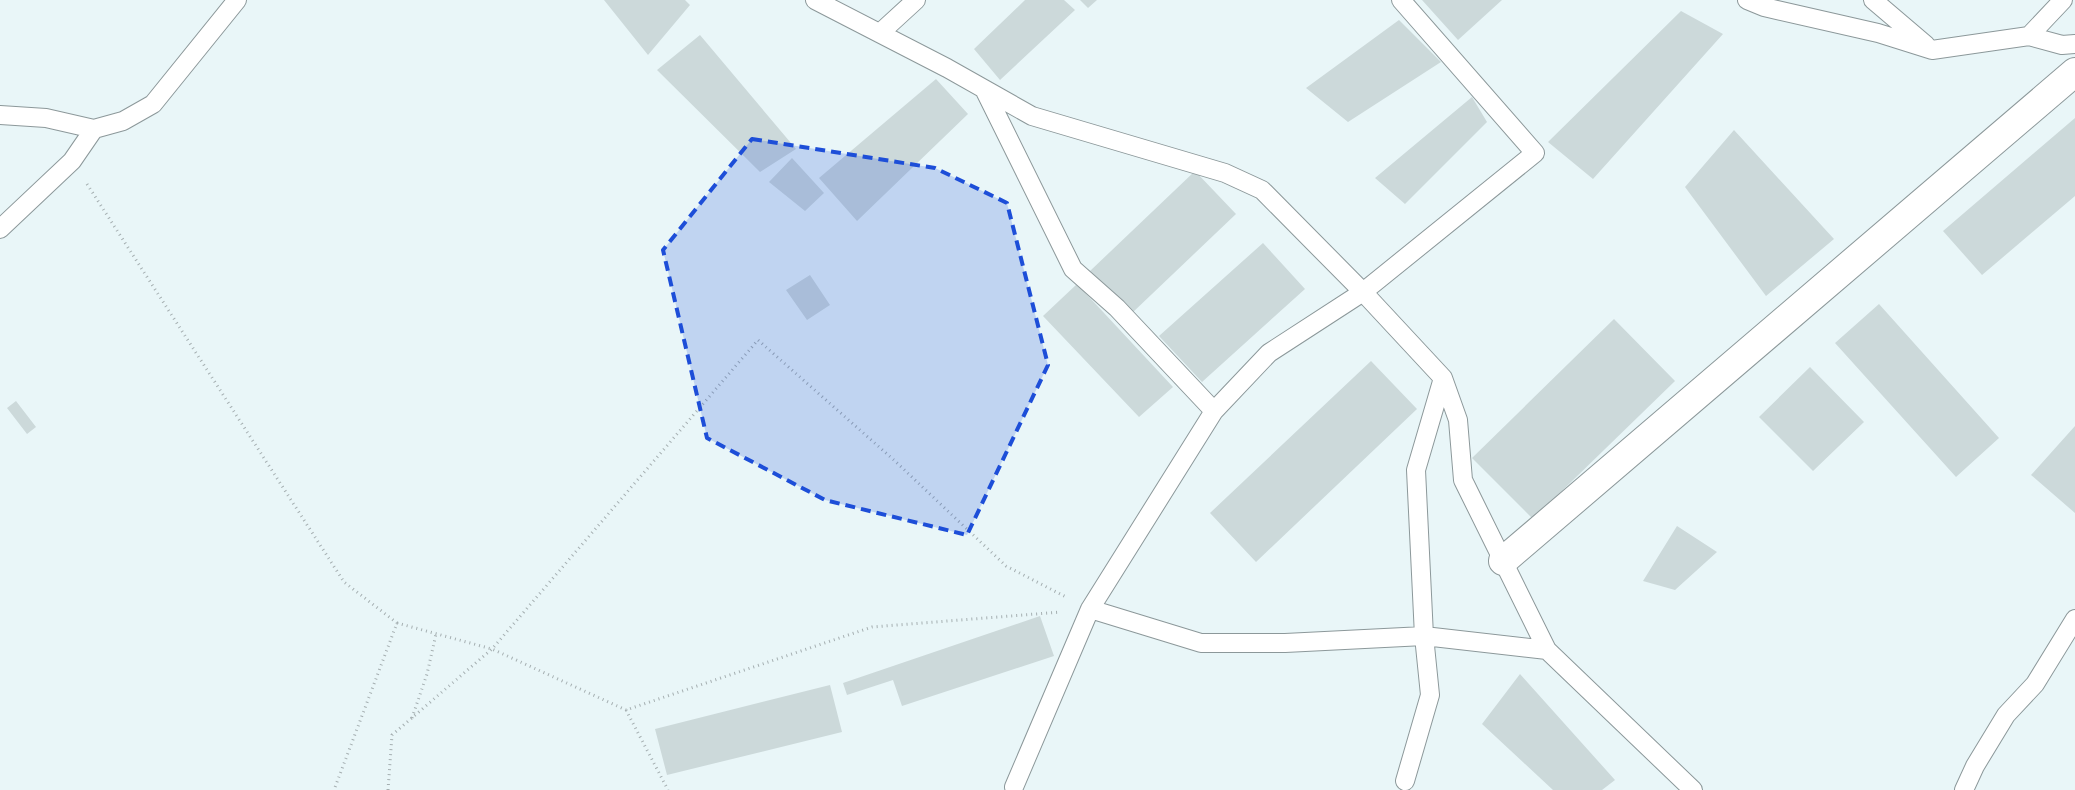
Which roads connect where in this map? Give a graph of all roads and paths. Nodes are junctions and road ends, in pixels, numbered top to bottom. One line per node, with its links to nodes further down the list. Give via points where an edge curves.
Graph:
1 (237, 0): 15 (lane, via 153,104 123,121)
2 (815, 0): 8 (lane)
3 (916, 0): 8 (lane)
4 (1401, 0): 18 (lane, via 1535,153)
5 (1747, 0): 11 (lane)
6 (1873, 0): 11 (lane)
7 (2063, 0): 9 (lane)
8 (880, 33): 13 (lane)
9 (2029, 36): 10 (lane, via 2062,45); 11 (lane)
10 (2075, 44)
11 (1932, 50)
12 (2075, 72): 21 (street)
13 (985, 91): 18 (lane, via 1032,116 1225,173 1262,190); 20 (lane, via 1073,269 1117,308)
14 (0, 115): 15 (lane, via 46,118)
15 (94, 129): 16 (lane)
16 (72, 161): 17 (lane); 24 (path, via 344,582)
17 (0, 229)
18 (1363, 292): 19 (lane); 20 (lane, via 1269,353)
19 (1444, 378): 21 (lane, via 1458,420 1464,480); 26 (lane, via 1416,470)
20 (1214, 411): 22 (lane)
21 (1503, 561): 28 (lane)
22 (1090, 609): 26 (lane, via 1201,643 1286,643); 27 (path, via 1006,566 758,340); 29 (path, via 872,627); 32 (lane)
23 (2075, 619): 37 (lane, via 2035,684 2006,715)
24 (397, 623): 25 (path); 33 (path)
25 (436, 634): 27 (path); 30 (path)
26 (1424, 636): 28 (lane); 31 (lane, via 1430,694)
27 (492, 649): 29 (path); 30 (path)
28 (1547, 650): 36 (lane)
29 (626, 710): 35 (path)
30 (412, 718): 34 (path, via 392,735)
31 (1406, 781)
32 (1014, 787)
33 (334, 790)
34 (388, 790)
35 (668, 790)
36 (1693, 790)
37 (1964, 790)

